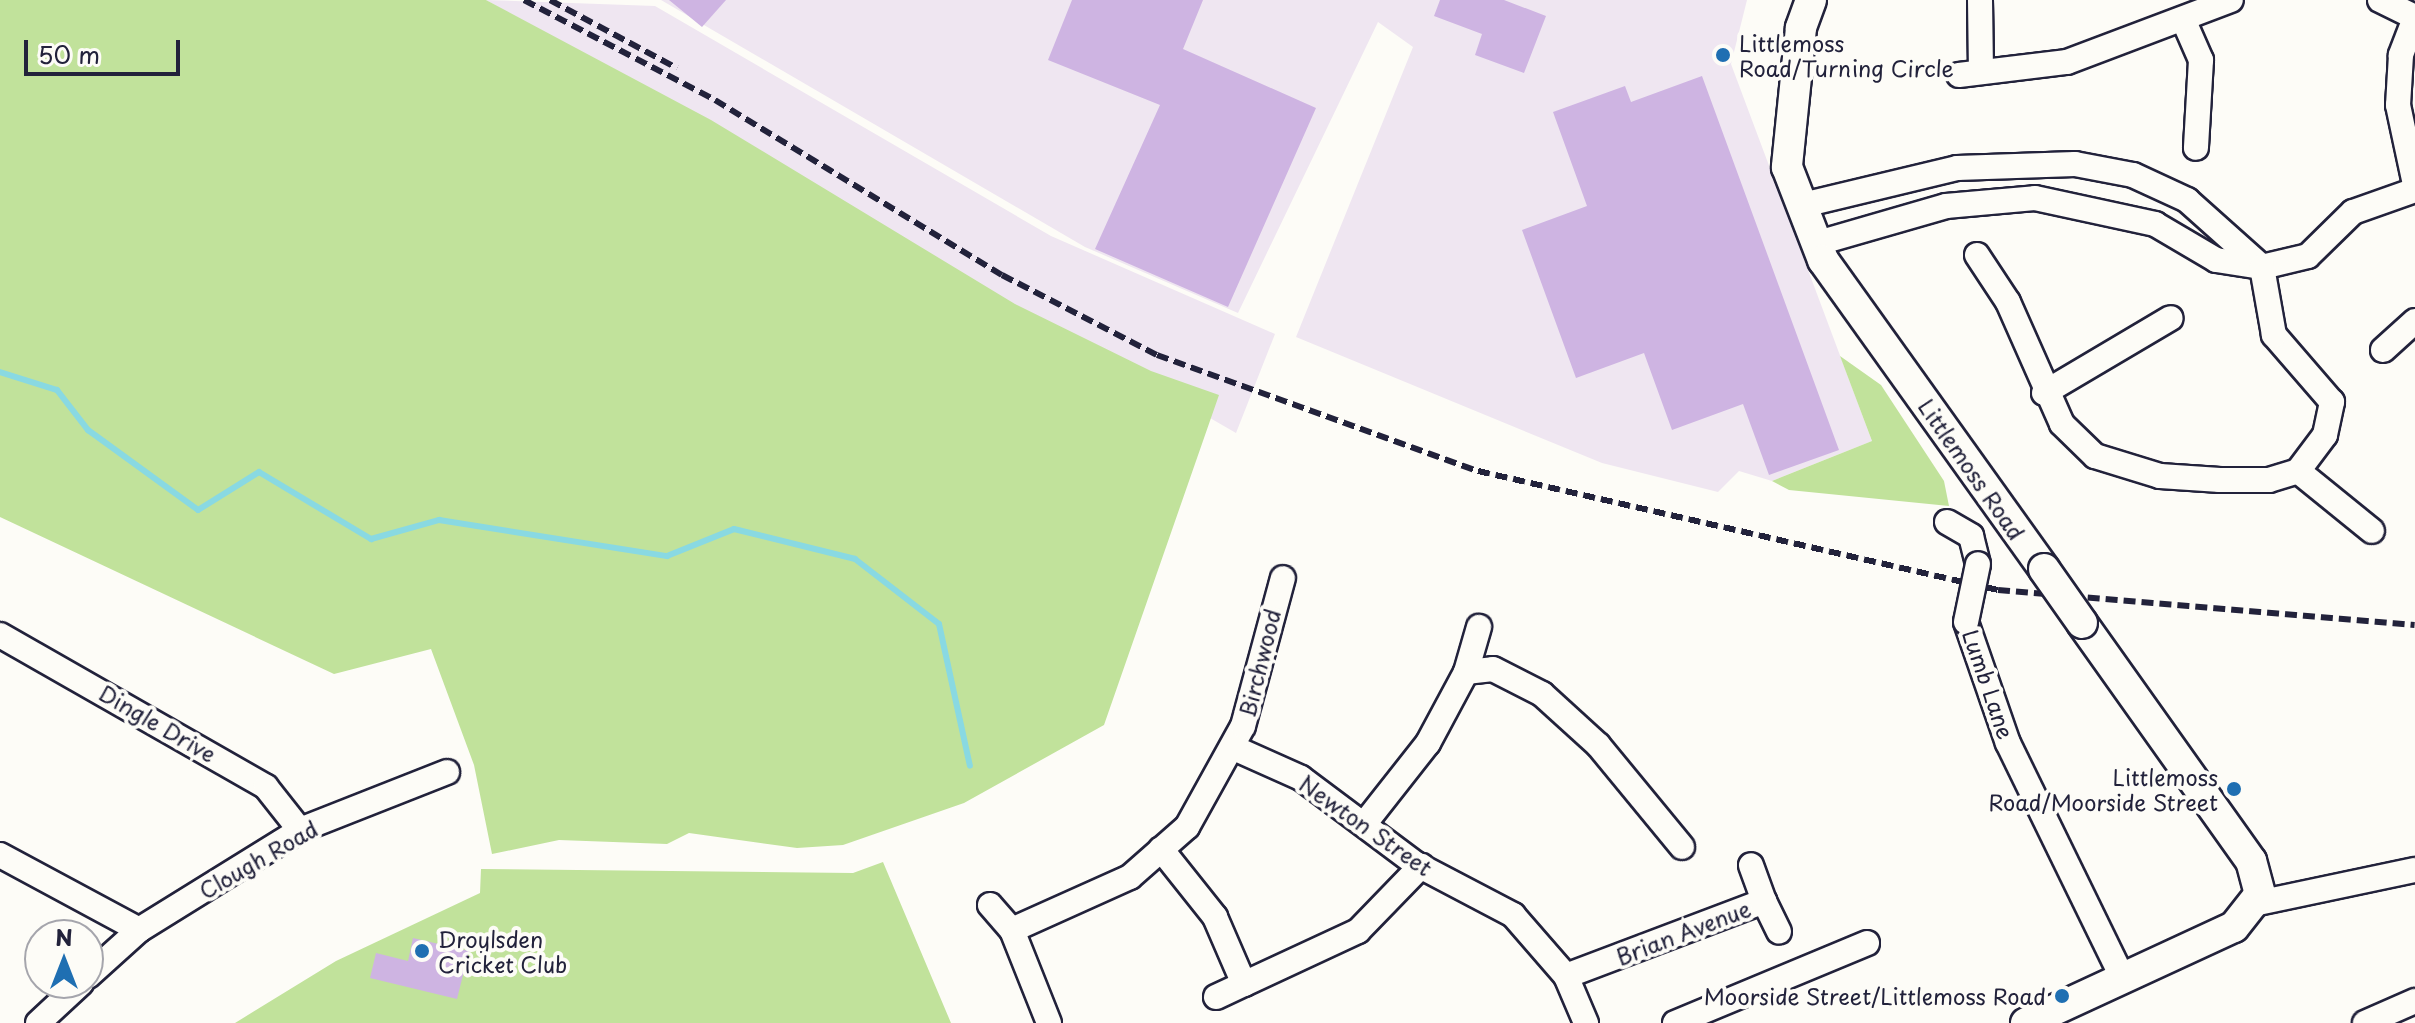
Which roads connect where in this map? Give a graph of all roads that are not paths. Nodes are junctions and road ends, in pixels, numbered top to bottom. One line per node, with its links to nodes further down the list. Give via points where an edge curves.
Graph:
1 (1811, 0): 9 (street, Littlemoss Road, via 1801,28 1787,167)
2 (1980, 0): 6 (street, via 1970,73 2067,62)
3 (2231, 0): 6 (street)
4 (2380, 0): 5 (street)
5 (2415, 17): 8 (street, via 2401,55 2398,105)
6 (2183, 19): 7 (street, via 2201,60)
7 (2196, 148)
8 (2415, 187): 12 (street, via 2353,212 2308,256)
9 (1803, 205): 10 (street, Littlemoss Road); 12 (street, via 1957,168 2075,164 2133,175 2187,200)
10 (1818, 243): 12 (street, via 1946,206 2035,198 2155,224 2216,260); 35 (street, Littlemoss Road, bridge, via 1823,260 2251,861)
11 (1977, 255): 16 (street, via 2008,302)
12 (2262, 267): 17 (street, via 2274,335 2316,375 2332,402 2325,435)
13 (2171, 318): 16 (street)
14 (2415, 321): 15 (street)
15 (2383, 350)
16 (2044, 393): 17 (street, via 2062,424 2095,456 2160,476 2269,480)
17 (2298, 471): 19 (street)
18 (1947, 522): 43 (street, Lumb Lane, bridge, via 1971,536 1978,564 1966,622 2008,743)
19 (2372, 531)
20 (1283, 578): 24 (street, Birchwood)
21 (1479, 627): 23 (street)
22 (0, 635): 27 (street, Dingle Drive, via 266,787)
23 (1466, 672): 26 (street, via 1428,743); 28 (street, via 1493,669 1542,694 1598,745)
24 (1234, 748): 26 (street, Newton Street, via 1301,778); 29 (street, via 1187,827)
25 (447, 772): 27 (street, Clough Road)
26 (1365, 823): 32 (street, Newton Street)
27 (300, 830): 37 (street, Clough Road)
28 (1682, 847)
29 (1161, 849): 38 (street, via 1130,877); 44 (street, via 1215,917)
30 (0, 855): 37 (street)
31 (1751, 865): 34 (street, Brian Avenue)
32 (1421, 866): 42 (street, Newton Street, via 1513,915); 44 (street, via 1358,931)
33 (2415, 870): 35 (street)
34 (1764, 901): 39 (street); 42 (street, Brian Avenue)
35 (2258, 903): 43 (street, via 2234,927)
36 (990, 905): 38 (street)
37 (139, 930): 41 (street, Clough Road)
38 (1012, 930): 50 (street)
39 (1779, 932)
40 (1867, 943): 51 (street)
41 (104, 962)
42 (1566, 976): 48 (street, Newton Street)
43 (2123, 979): 52 (street)
44 (1244, 984): 45 (street)
45 (1216, 997)
46 (64, 999): 49 (street)
47 (2415, 1001): 53 (street)
48 (1576, 1018)
49 (38, 1023)
50 (1049, 1023)
51 (1675, 1023)
52 (2026, 1023)
53 (2365, 1023)

